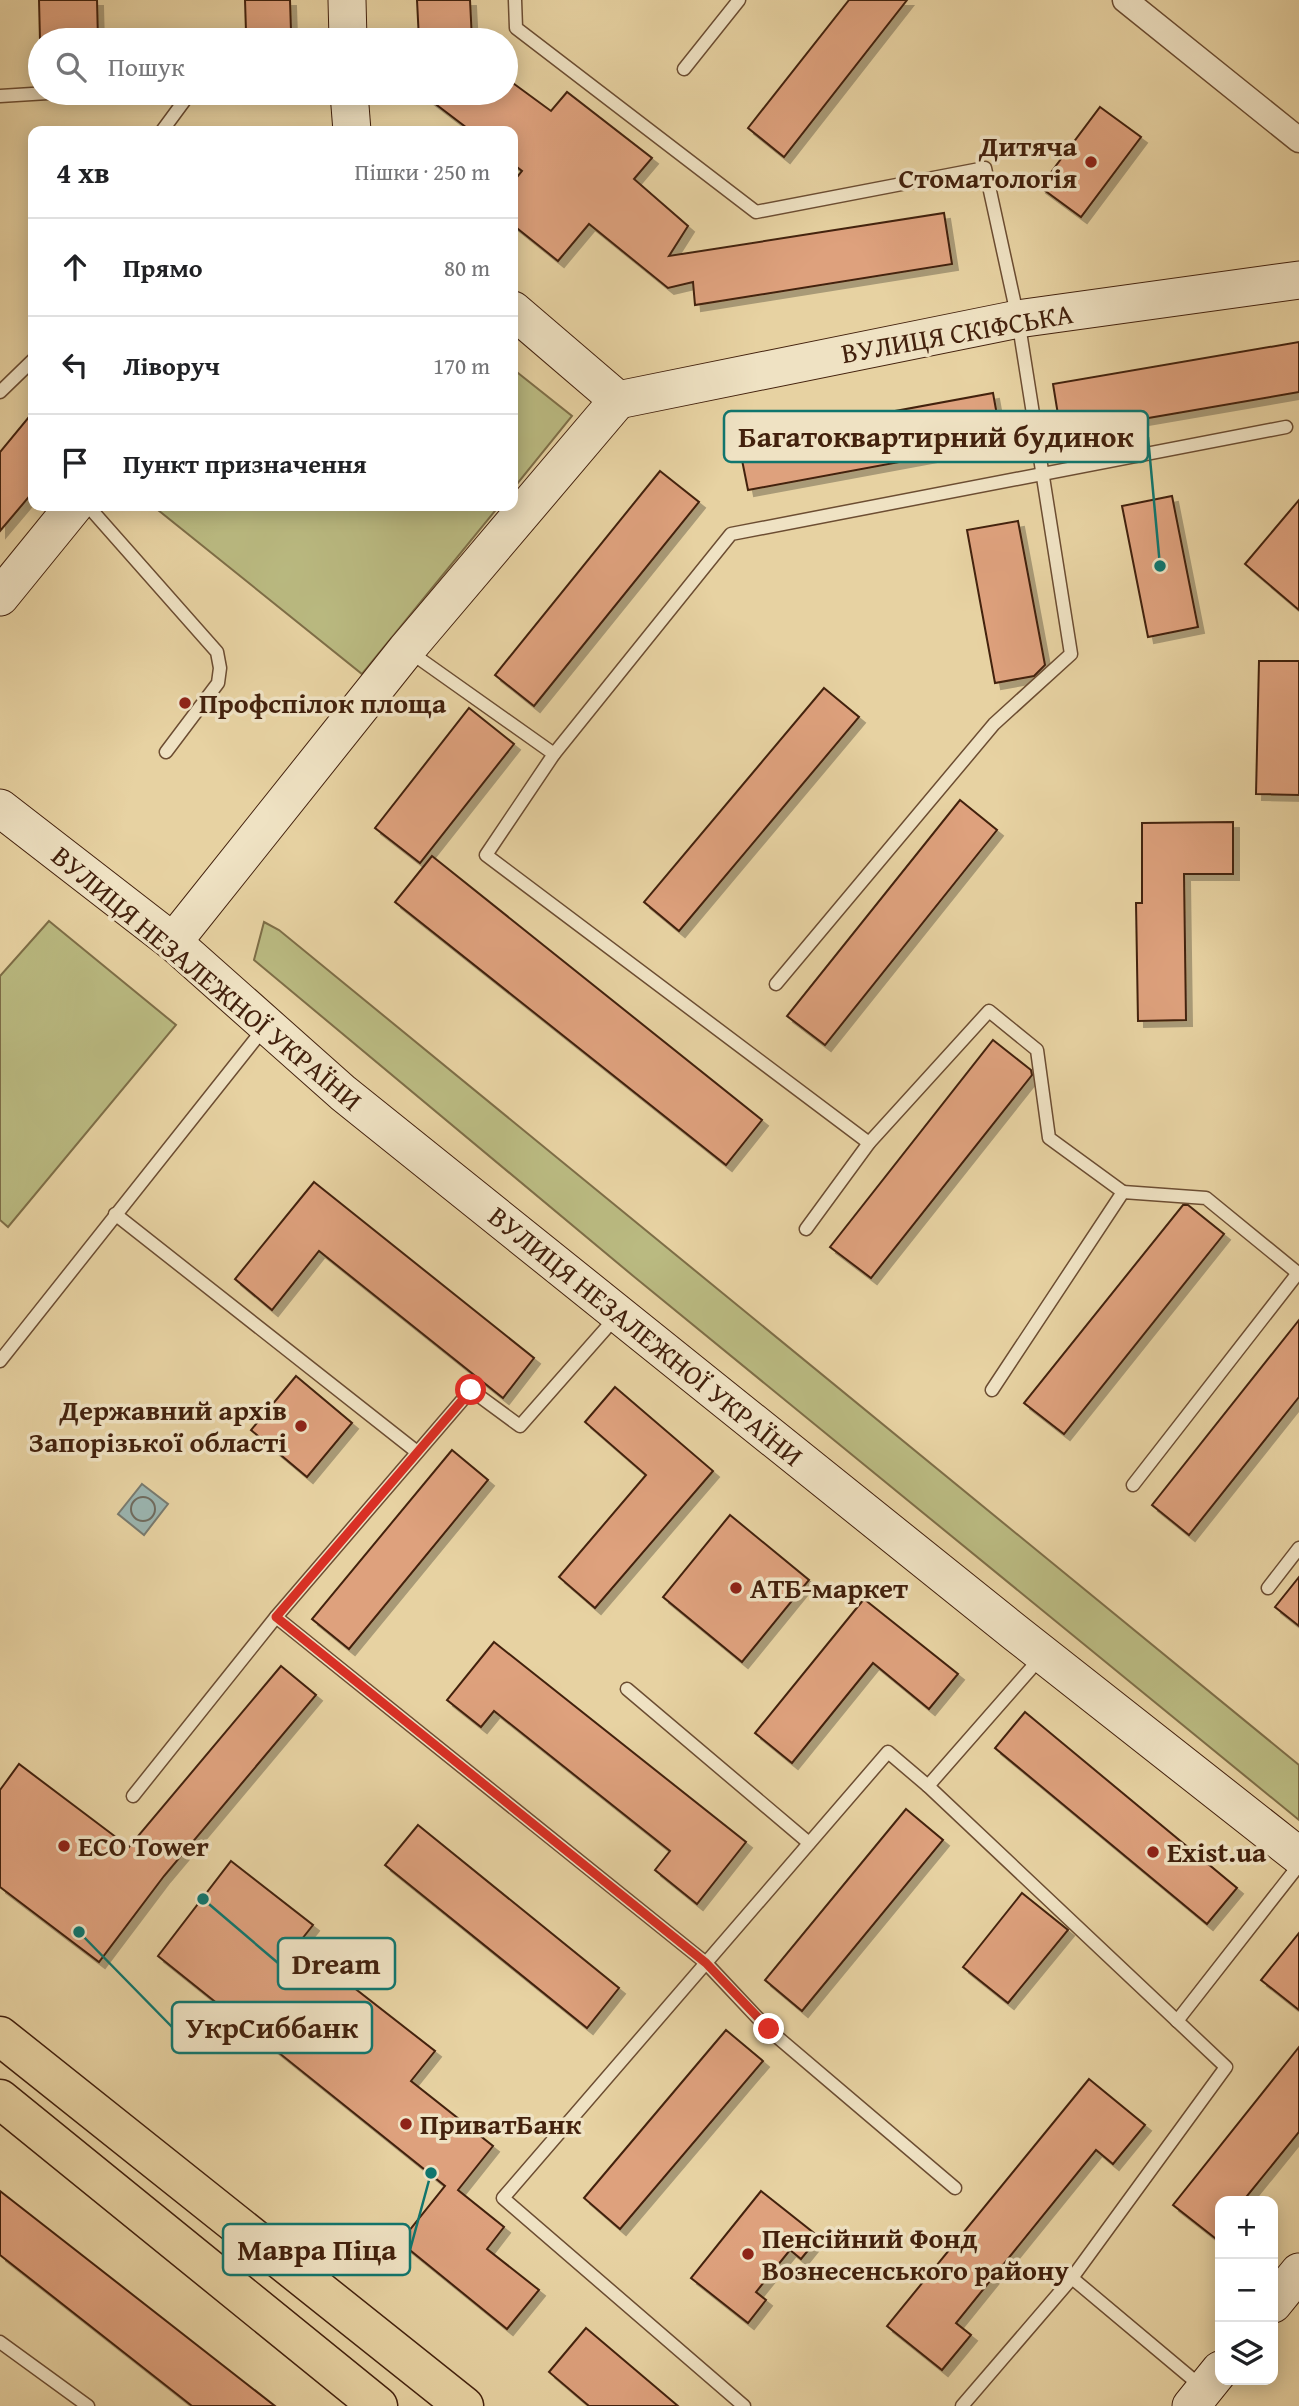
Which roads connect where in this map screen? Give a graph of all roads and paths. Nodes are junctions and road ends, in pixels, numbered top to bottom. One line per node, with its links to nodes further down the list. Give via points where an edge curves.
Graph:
1 (347, 0): 5 (street)
2 (515, 0): 6 (lane)
3 (739, 0): 8 (lane)
4 (1125, 0): 15 (street)
5 (348, 28)
6 (516, 28)
7 (518, 30): 18 (lane, via 756,212 985,168)
8 (684, 69)
9 (28, 94): 10 (lane)
10 (0, 96)
11 (181, 105): 13 (lane)
12 (350, 105): 14 (street)
13 (166, 126)
14 (352, 126)
15 (1299, 140)
16 (1299, 280): 18 (street, ВУЛИЦЯ СКІФСЬКА)
17 (518, 314): 21 (street)
18 (1018, 319): 21 (street, ВУЛИЦЯ СКІФСЬКА); 23 (lane)
19 (28, 365): 20 (lane)
20 (0, 391)
21 (618, 400): 27 (street)
22 (1286, 427): 23 (lane)
23 (1044, 474): 29 (lane, via 731,534); 32 (lane, via 1071,654 994,724)
24 (70, 511): 26 (street)
25 (93, 511): 28 (lane, via 217,652 218,683)
26 (0, 597)
27 (407, 650): 29 (lane); 31 (street)
28 (166, 752)
29 (554, 754): 34 (lane, via 486,855)
30 (0, 808): 31 (street, ВУЛИЦЯ НЕЗАЛЕЖНОЇ УКРАЇНИ)
31 (173, 942): 33 (street, ВУЛИЦЯ НЕЗАЛЕЖНОЇ УКРАЇНИ)
32 (776, 984)
33 (265, 1027): 36 (lane); 39 (street, ВУЛИЦЯ НЕЗАЛЕЖНОЇ УКРАЇНИ)
34 (869, 1143): 35 (lane, via 989,1011 1037,1050 1049,1138); 37 (lane)
35 (1124, 1192): 38 (lane, via 1206,1198); 41 (lane)
36 (115, 1214): 40 (lane); 42 (lane)
37 (806, 1229)
38 (1298, 1273): 43 (lane)
39 (619, 1314): 42 (lane, via 520,1426 471,1390); 47 (street, ВУЛИЦЯ НЕЗАЛЕЖНОЇ УКРАЇНИ)
40 (0, 1361)
41 (992, 1390)
42 (417, 1452): 46 (lane)
43 (1133, 1485)
44 (1299, 1548): 45 (lane)
45 (1268, 1588)
46 (276, 1617): 50 (lane); 54 (lane)
47 (1043, 1654): 49 (lane); 52 (street, ВУЛИЦЯ НЕЗАЛЕЖНОЇ УКРАЇНИ)
48 (626, 1689): 51 (lane)
49 (928, 1786): 51 (lane, via 888,1752); 55 (lane)
50 (133, 1796)
51 (810, 1843): 54 (lane)
52 (1299, 1856)
53 (1299, 1865): 55 (lane)
54 (706, 1963): 58 (lane, via 769,2029); 67 (lane, via 503,2198)
55 (1177, 2021): 60 (lane, via 1226,2067)
56 (0, 2036): 66 (main road)
57 (0, 2099): 65 (main road)
58 (955, 2188)
59 (1299, 2272): 61 (street)
60 (1072, 2278): 63 (lane); 68 (lane)
61 (1278, 2299)
62 (0, 2342): 64 (lane)
63 (1206, 2388)
64 (88, 2406)
65 (378, 2406)
66 (464, 2406)
67 (744, 2406)
68 (962, 2406)

